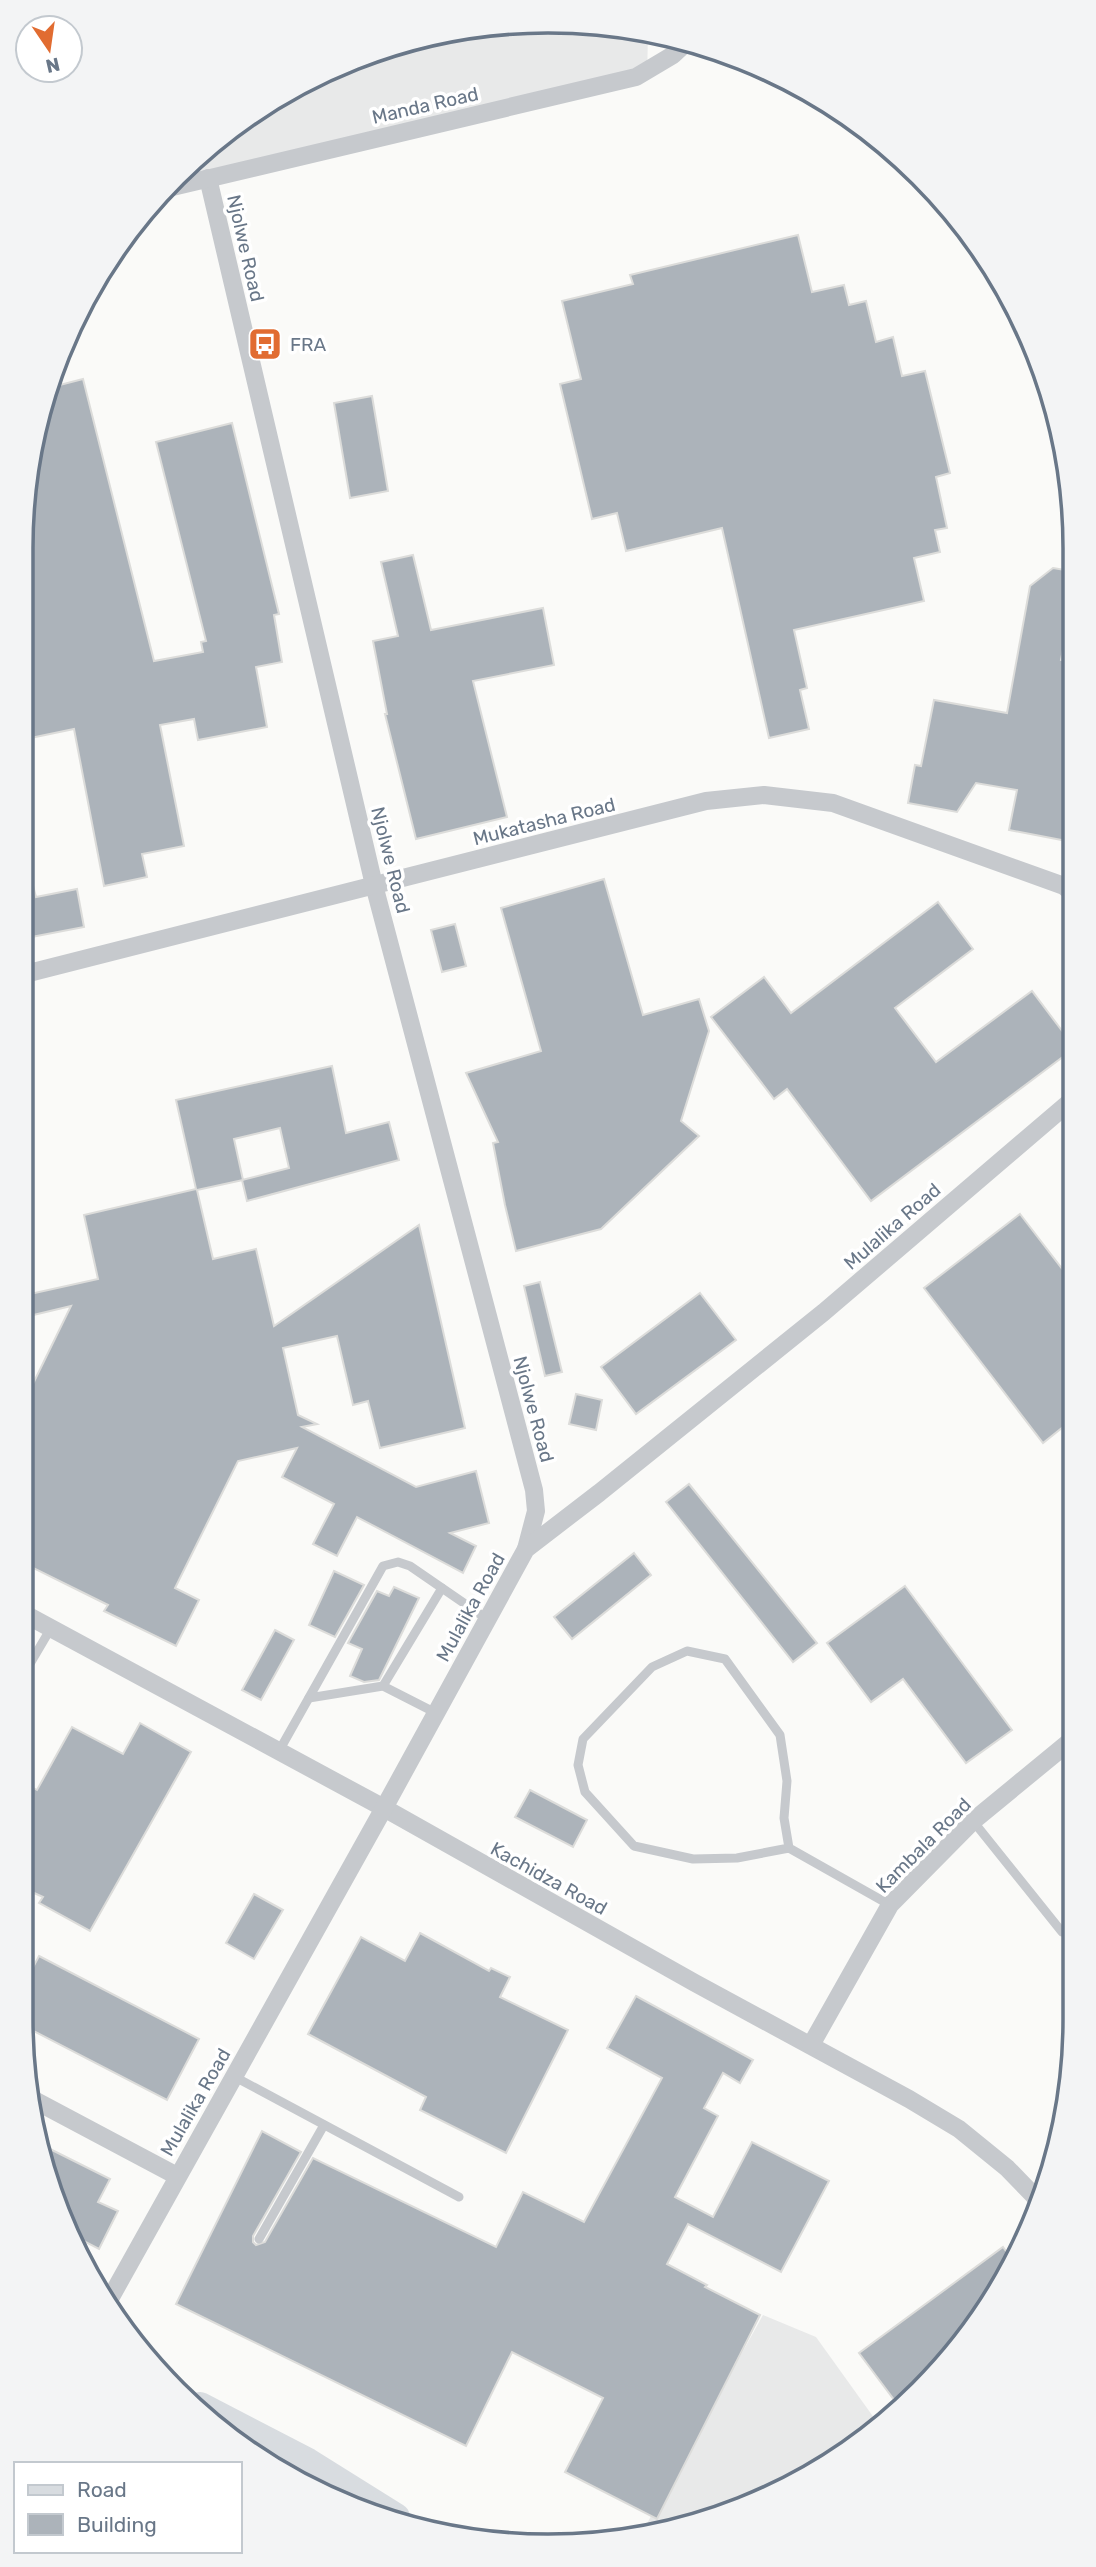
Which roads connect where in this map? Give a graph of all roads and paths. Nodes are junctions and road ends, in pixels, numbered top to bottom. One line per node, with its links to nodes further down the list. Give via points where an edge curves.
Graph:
1 (678, 50): 2 (street, Manda Road, via 636,77)
2 (208, 178): 3 (street, Manda Road); 4 (street, Njolwe Road)
3 (184, 184)
4 (374, 885): 5 (street, Mukatasha Road, via 706,801 764,795 833,803); 6 (street, Mukatasha Road); 8 (street, Njolwe Road, via 534,1490 536,1511)
5 (1063, 886)
6 (33, 972)
7 (1063, 1108): 8 (street, Mulalika Road, via 824,1312)
8 (526, 1549): 11 (street, Mulalika Road)
9 (442, 1588): 11 (lane); 14 (lane); 15 (lane, via 410,1566 398,1562 383,1566)
10 (33, 1618): 12 (street, Kachidza Road)
11 (487, 1619): 16 (street, Mulalika Road)
12 (51, 1628): 13 (lane); 18 (street, Kachidza Road)
13 (33, 1659)
14 (383, 1686): 15 (lane); 16 (lane)
15 (309, 1698): 18 (lane)
16 (436, 1713): 19 (street, Mulalika Road)
17 (1063, 1747): 20 (street, Kambala Road)
18 (279, 1751): 19 (street, Kachidza Road)
19 (384, 1808): 24 (street, Kachidza Road); 25 (street, Mulalika Road)
20 (973, 1821): 22 (street, Kambala Road); 23 (lane)
21 (789, 1848): 21 (lane, via 693,1860 634,1846 584,1792 578,1765 583,1739 652,1667 687,1651 724,1659 780,1735); 22 (lane)
22 (890, 1905): 24 (street, Kambala Road)
23 (1062, 1933)
24 (811, 2045): 29 (street, Kachidza Road, via 959,2129)
25 (234, 2077): 27 (lane); 28 (street, Mulalika Road)
26 (41, 2104): 28 (street)
27 (324, 2125): 30 (lane); 31 (lane)
28 (177, 2176): 32 (street, Mulalika Road)
29 (1032, 2193)
30 (459, 2197)
31 (259, 2239)
32 (113, 2293)
33 (225, 2419): 34 (main road)
34 (373, 2502)

